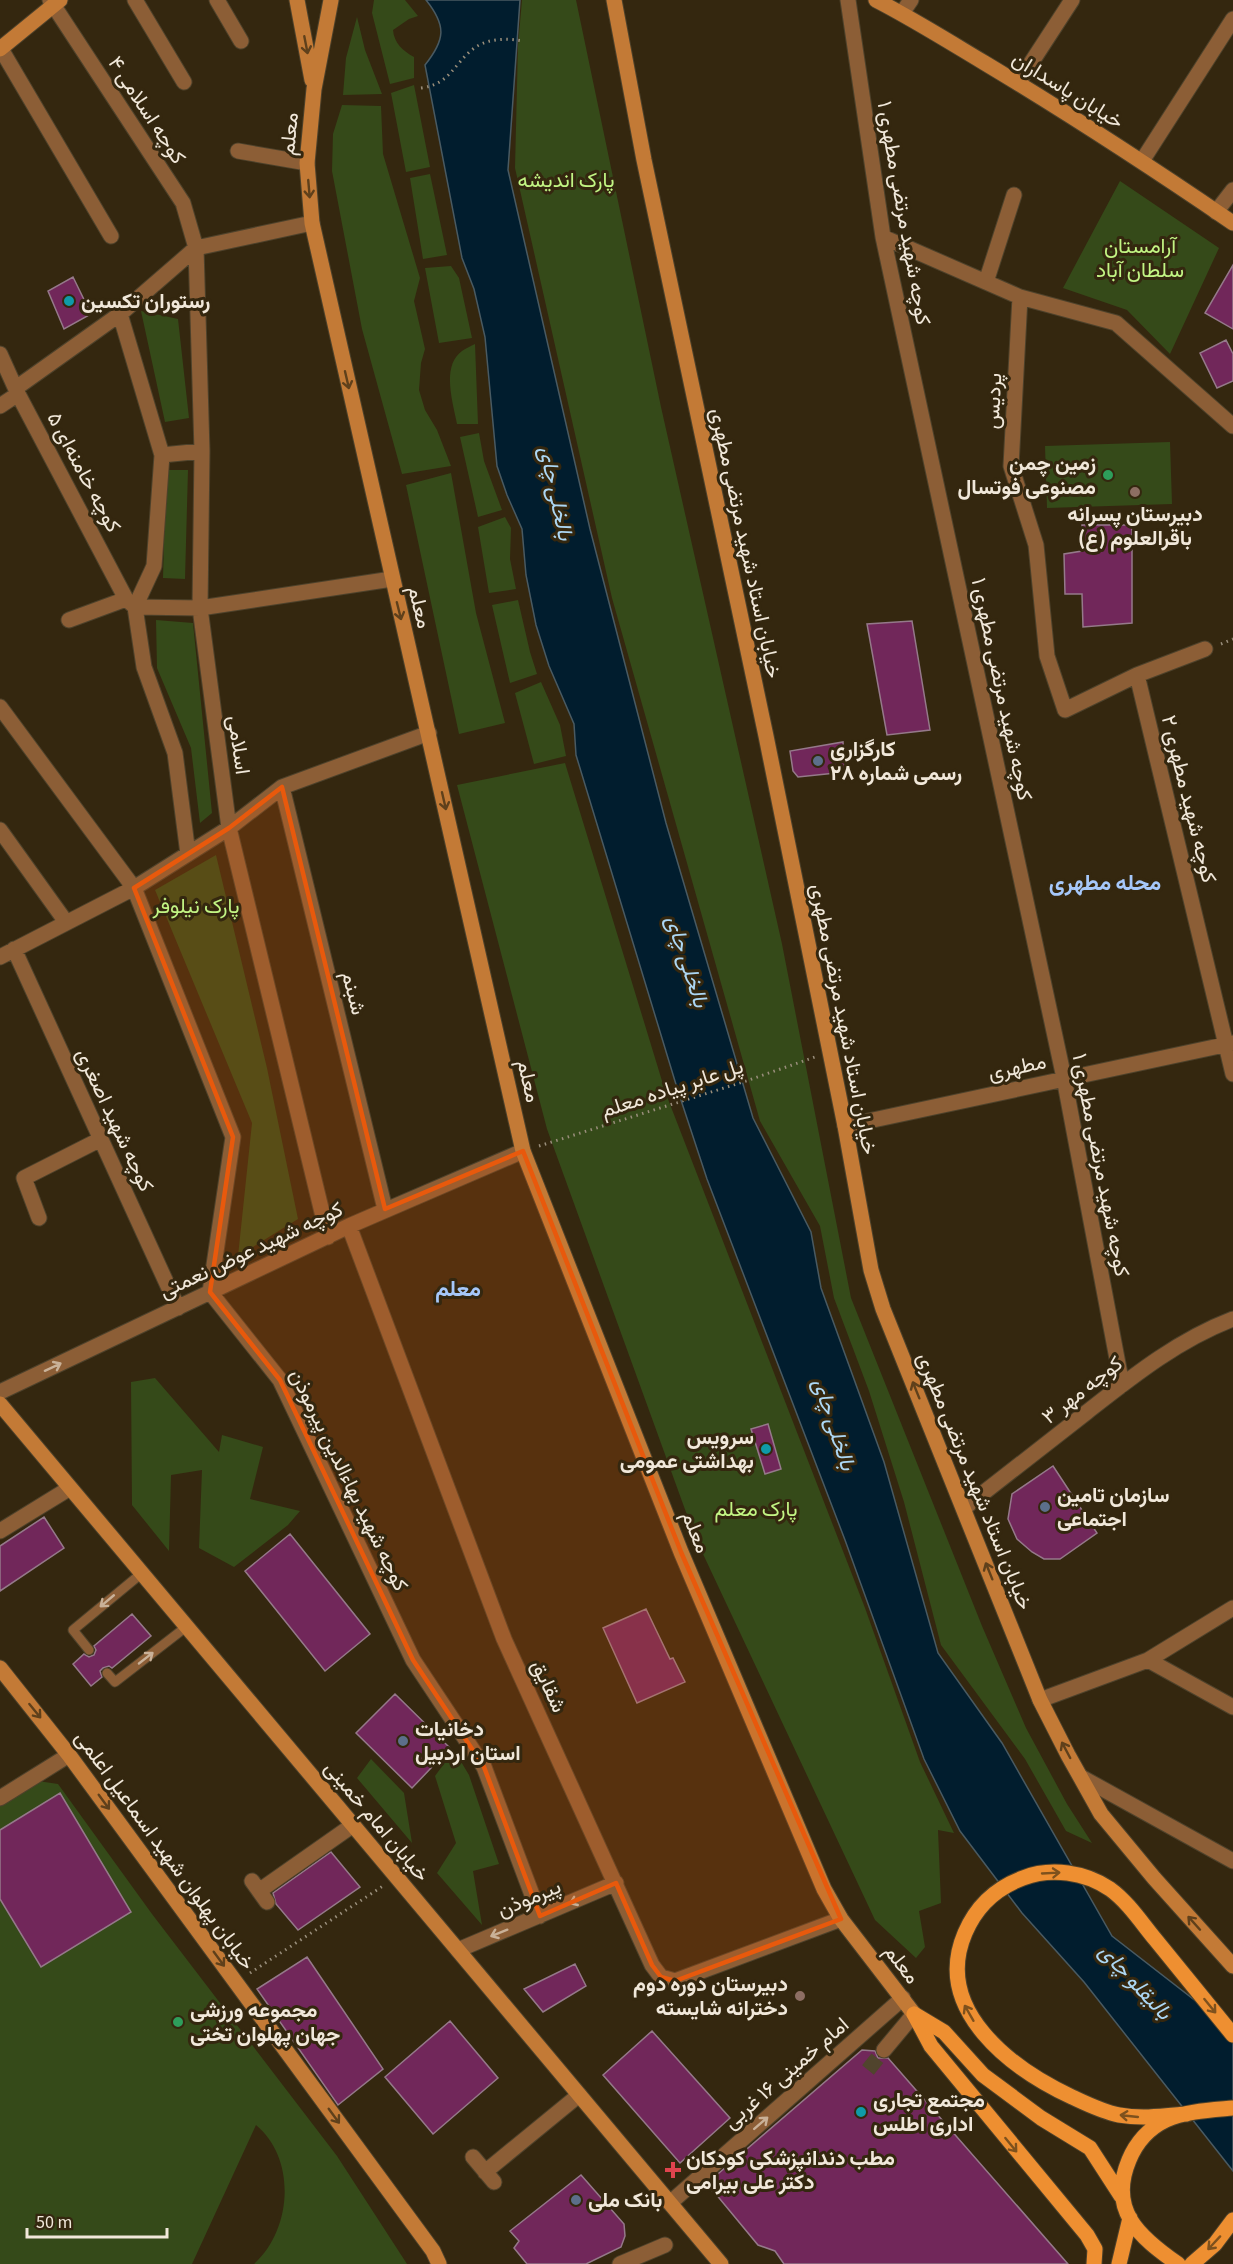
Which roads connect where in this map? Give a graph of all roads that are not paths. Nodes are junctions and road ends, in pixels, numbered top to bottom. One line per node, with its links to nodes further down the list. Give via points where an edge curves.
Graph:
1 (135, 0): 15 (street)
2 (218, 0): 13 (street)
3 (297, 0): 17 (main road, one-way to 17)
4 (331, 0): 17 (main road)
5 (614, 0): 57 (main road, خیابان استاد شهید مرتضی مطهری)
6 (848, 0): 27 (street, کوچه شهید مرتضی مطهری ۱)
7 (876, 0): 11 (main road, خیابان پاسداران)
8 (911, 0): 11 (street)
9 (1072, 0): 16 (street)
10 (55, 2): 14 (main road); 28 (street, کوچه اسلامی ۴, via 183,204)
11 (901, 7): 16 (main road, خیابان پاسداران)
12 (1233, 19): 19 (street)
13 (241, 40)
14 (0, 49): 26 (street)
15 (184, 82)
16 (1018, 82): 19 (main road, خیابان پاسداران)
17 (314, 89): 20 (main road, معلم)
18 (238, 152): 20 (street)
19 (1142, 161): 23 (main road, خیابان پاسداران)
20 (307, 163): 24 (main road, معلم, one-way to 24)
21 (1233, 190): 23 (street)
22 (1014, 195): 29 (street)
23 (1216, 212): 25 (main road, خیابان پاسداران)
24 (312, 223): 28 (street); 38 (main road, معلم, one-way to 38)
25 (1233, 223)
26 (111, 236)
27 (883, 237): 29 (street); 56 (street, کوچه شهید مرتضی مطهری ۱)
28 (196, 248): 31 (street); 36 (street, اسلامی)
29 (986, 282): 30 (street)
30 (1020, 297): 35 (street, via 1116,323); 43 (street, پردیس, via 1011,466 1036,545 1047,656 1065,710)
31 (120, 314): 33 (street); 37 (street)
32 (0, 354): 33 (street, کوچه خامنه‌ای ۵)
33 (17, 391): 34 (street); 39 (street, کوچه خامنه‌ای ۵)
34 (0, 406)
35 (1233, 426)
36 (202, 451): 37 (street); 40 (street, اسلامی)
37 (162, 455): 39 (street, via 154,566)
38 (392, 579): 40 (street); 45 (main road, معلم, one-way to 45)
39 (131, 603): 40 (street); 41 (street); 49 (street, via 144,667 174,753)
40 (200, 608): 47 (street, اسلامی)
41 (69, 620)
42 (1205, 649): 43 (street, پردیس)
43 (1137, 675): 54 (street, کوچه شهید مطهری ۲)
44 (0, 707): 50 (street)
45 (429, 733): 46 (street); 59 (main road, معلم, one-way to 59)
46 (282, 787): 47 (street); 60 (street, شبنم)
47 (229, 828): 49 (street); 63 (street, اسلامی)
48 (0, 830): 51 (street)
49 (188, 854): 50 (street)
50 (134, 888): 51 (street); 64 (street, via 233,1137)
51 (66, 922): 52 (street)
52 (14, 949): 53 (street); 58 (street, کوچه شهید اصغری)
53 (0, 957)
54 (1230, 1043): 55 (street, کوچه شهید مطهری ۲); 56 (street, مطهری)
55 (1233, 1074)
56 (1064, 1078): 57 (street, مطهری); 67 (street, کوچه شهید مرتضی مطهری ۱)
57 (845, 1126): 71 (main road, خیابان استاد شهید مرتضی مطهری, one-way to 57, via 883,1309 871,1270)
58 (101, 1139): 61 (street, via 24,1178); 65 (street, کوچه شهید اصغری)
59 (523, 1151): 60 (street, کوچه شهید عوض نعمتی); 90 (main road, معلم, via 681,1552 824,1889)
60 (385, 1209): 62 (street, کوچه شهید عوض نعمتی)
61 (39, 1218)
62 (349, 1226): 63 (street, کوچه شهید عوض نعمتی); 87 (street, شقایق, via 504,1638)
63 (328, 1237): 64 (street, کوچه شهید عوض نعمتی)
64 (210, 1292): 65 (street, کوچه شهید عوض نعمتی); 89 (street, کوچه شهید بهاءالدین پیرموذن, via 280,1380 413,1660 484,1767)
65 (178, 1308): 68 (street, کوچه شهید عوض نعمتی, one-way to 65)
66 (1233, 1319): 67 (street, کوچه مهر ۳, via 1179,1344)
67 (1122, 1385): 71 (street, کوچه مهر ۳)
68 (0, 1392)
69 (0, 1404): 70 (main road, خیابان امام خمینی)
70 (70, 1488): 72 (street); 73 (main road, خیابان امام خمینی)
71 (964, 1508): 80 (main road, خیابان استاد شهید مرتضی مطهری, one-way to 71)
72 (0, 1531)
73 (142, 1573): 75 (main road, خیابان امام خمینی); 76 (lane, one-way to 76, via 73,1630)
74 (1233, 1608): 77 (street)
75 (186, 1627): 79 (lane, one-way to 75, via 115,1682); 85 (main road, خیابان امام خمینی)
76 (89, 1650)
77 (1148, 1660): 80 (street); 81 (street)
78 (0, 1668): 82 (main road, خیابان پهلوان شهید اسماعیل اعلمی, one-way to 82)
79 (107, 1672)
80 (1040, 1700): 83 (main road, خیابان استاد شهید مرتضی مطهری, one-way to 80)
81 (1233, 1707)
82 (69, 1755): 84 (street); 106 (main road, خیابان پهلوان شهید اسماعیل اعلمی, one-way to 106)
83 (1081, 1777): 86 (street); 92 (main road, خیابان استاد شهید مرتضی مطهری, one-way to 83, via 1126,1846 1101,1814)
84 (0, 1798)
85 (353, 1825): 88 (street); 91 (main road, خیابان امام خمینی)
86 (1233, 1862)
87 (616, 1883): 89 (street, پیرموذن, one-way to 89); 90 (street, شقایق, via 652,1965 661,1977 675,1982)
88 (259, 1891)
89 (540, 1916): 91 (street, پیرموذن, one-way to 91)
90 (841, 1919): 93 (main road, معلم)
91 (458, 1950): 97 (main road, خیابان امام خمینی)
92 (1233, 1966)
93 (903, 1998): 94 (main road, معلم); 102 (street, امام خمینی ۱۶ غربی, one-way to 93)
94 (914, 2014): 96 (street); 101 (main road, via 944,2032 983,2075 1090,2148); 109 (main road, one-way to 109, via 931,2046 1087,2235 1095,2249)
95 (1233, 2035): 99 (main road, one-way to 95, via 1145,2118 1106,2112 1035,2078 1001,2052 973,2020 962,1999 959,1954 969,1924 986,1900 1029,1875 1063,1872 1095,1881 1122,1899)
96 (884, 2050)
97 (579, 2095): 100 (street, via 490,2177); 102 (main road, خیابان امام خمینی)
98 (1233, 2108): 99 (main road)
99 (1187, 2114): 101 (main road, via 1165,2120 1145,2134 1124,2171)
100 (472, 2157)
101 (1121, 2196): 103 (main road)
102 (670, 2204): 108 (main road, خیابان امام خمینی)
103 (1130, 2218): 110 (main road); 111 (main road, via 1136,2229)
104 (1233, 2220): 112 (main road, one-way to 112, via 1215,2244)
105 (665, 2245): 107 (street)
106 (439, 2264)
107 (620, 2264)
108 (721, 2264)
109 (1094, 2264)
110 (1119, 2264)
111 (1178, 2264)
112 (1192, 2264)

